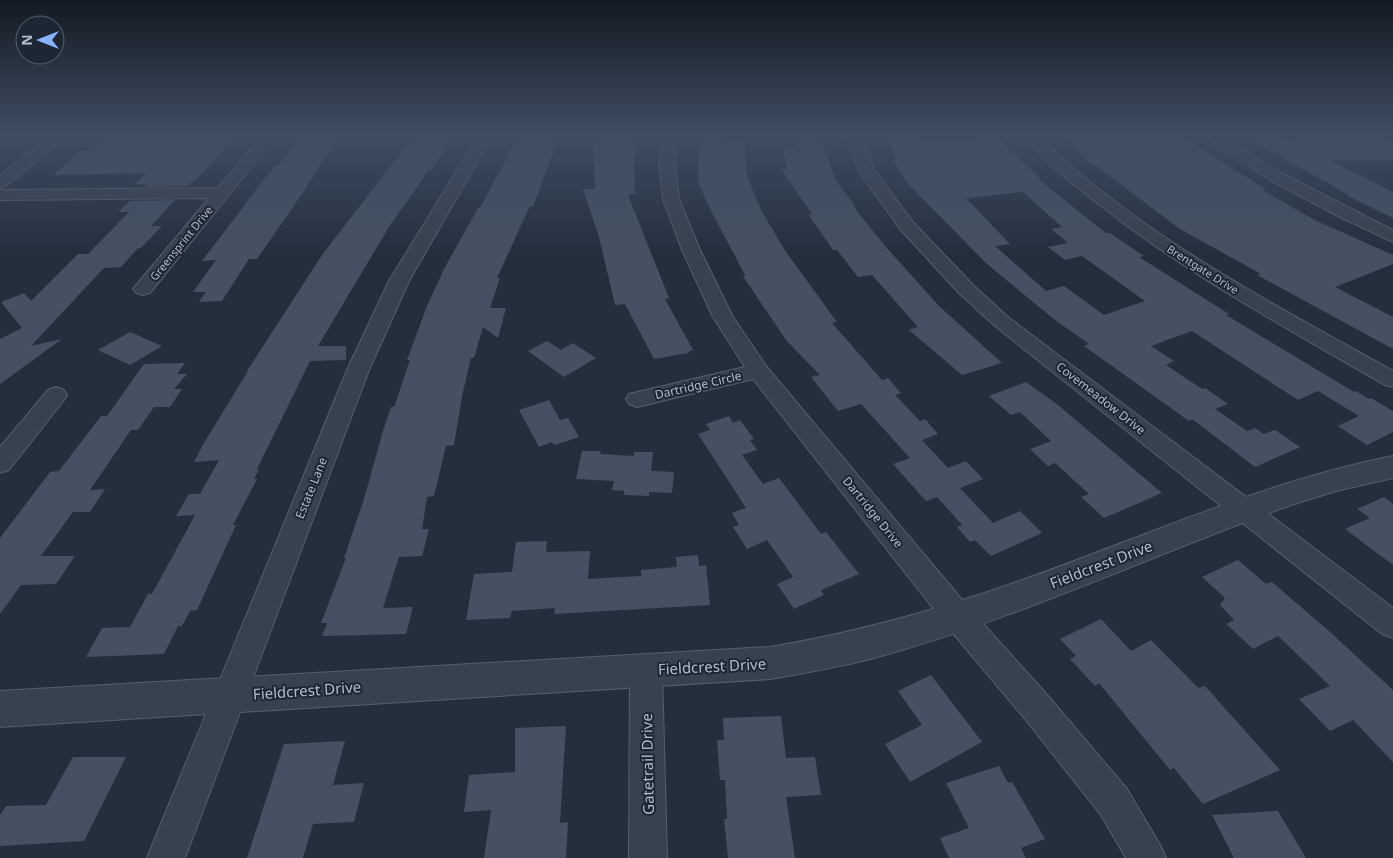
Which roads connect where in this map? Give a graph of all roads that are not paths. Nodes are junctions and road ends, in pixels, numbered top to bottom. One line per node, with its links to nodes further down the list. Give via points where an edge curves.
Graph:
1 (13, 173): 8 (street)
2 (239, 173): 9 (street, Greensprint Drive)
3 (463, 173): 23 (street, Estate Lane, via 383,314)
4 (669, 173): 13 (street, Dartridge Drive, via 671,199 691,250 723,317)
5 (868, 173): 19 (street, Covemeadow Drive, via 906,225 1002,322)
6 (1071, 173): 14 (street, Brentgate Drive, via 1131,223 1223,282)
7 (1273, 173): 11 (street)
8 (0, 183)
9 (222, 193): 10 (street); 12 (street, Greensprint Drive)
10 (0, 194)
11 (1393, 237)
12 (143, 289)
13 (758, 371): 16 (street, Dartridge Circle); 20 (street, Dartridge Drive)
14 (1393, 380)
15 (56, 395): 17 (street)
16 (637, 399)
17 (0, 464)
18 (1393, 467): 19 (street, Fieldcrest Drive)
19 (1244, 509): 20 (street, Fieldcrest Drive); 21 (street, Covemeadow Drive)
20 (958, 616): 22 (street, Fieldcrest Drive, via 865,645 813,657 770,663); 27 (street, Dartridge Drive, via 1114,802)
21 (1393, 625)
22 (646, 670): 23 (street, Fieldcrest Drive); 26 (street, Gatetrail Drive)
23 (230, 695): 24 (street, Fieldcrest Drive); 25 (street, Estate Lane)
24 (0, 709)
25 (166, 858)
26 (648, 858)
27 (1147, 858)

